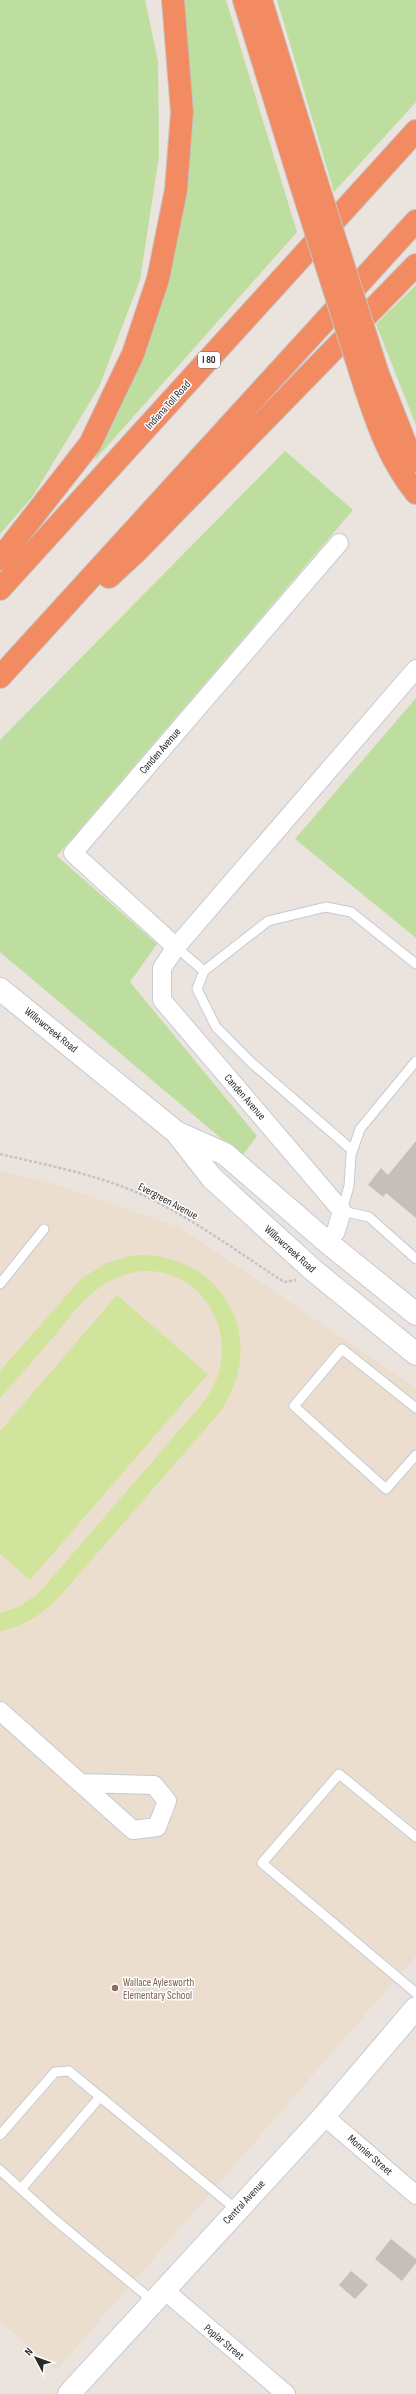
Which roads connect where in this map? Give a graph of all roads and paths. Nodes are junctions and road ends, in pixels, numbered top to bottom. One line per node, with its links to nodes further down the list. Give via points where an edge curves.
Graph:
1 (173, 0): 12 (highway, via 182,112 176,190 158,279 133,354 90,444)
2 (244, 0): 5 (highway)
3 (261, 0): 5 (highway)
4 (416, 131): 13 (highway, Indiana Toll Road / I 80)
5 (307, 178): 8 (highway, bridge)
6 (416, 221): 15 (highway)
7 (416, 265): 15 (highway, via 135,553)
8 (372, 381): 9 (highway); 10 (highway, via 387,449 401,475)
9 (416, 461)
10 (416, 493)
11 (339, 543): 16 (street, Canden Avenue, via 73,853)
12 (0, 559)
13 (0, 589)
14 (416, 669): 16 (street, Canden Avenue)
15 (7, 670)
16 (176, 946): 18 (lane); 24 (street, Canden Avenue, via 162,968 162,1000)
17 (416, 964): 18 (lane, via 351,912 326,907 268,921)
18 (204, 971): 22 (lane, via 197,989 216,1027 253,1064)
19 (0, 989): 21 (main road, Willowcreek Road)
20 (416, 1061): 22 (lane, via 360,1129)
21 (176, 1132): 26 (main road, Willowcreek Road, via 225,1154); 28 (main road, Willowcreek Road, via 212,1178)
22 (352, 1150): 24 (lane, via 349,1186)
23 (0, 1154): 28 (path, Evergreen Avenue, via 69,1170 137,1193 182,1216 284,1282 304,1278)
24 (342, 1211): 26 (street, via 336,1231); 27 (lane, via 369,1217)
25 (44, 1229): 29 (lane)
26 (327, 1242): 30 (main road, Willowcreek Road)
27 (416, 1259)
28 (313, 1270): 31 (main road, Willowcreek Road)
29 (0, 1284)
30 (416, 1314)
31 (416, 1354)
32 (416, 1408): 33 (lane, via 342,1349 294,1406 386,1489)
33 (414, 1461)
34 (0, 1711): 35 (street)
35 (80, 1783)
36 (416, 1837): 37 (lane, via 339,1774 262,1863)
37 (416, 1993)
38 (416, 2008): 40 (main road, Central Avenue)
39 (100, 2096): 41 (lane, via 69,2071 55,2072); 43 (lane); 45 (lane)
40 (324, 2116): 44 (street, Monnier Street); 45 (main road, Central Avenue)
41 (0, 2135)
42 (0, 2170): 43 (lane)
43 (21, 2189): 46 (lane)
44 (416, 2195)
45 (237, 2210): 46 (main road, Central Avenue)
46 (158, 2295): 47 (main road, Central Avenue); 48 (street, Poplar Street)
47 (68, 2394)
48 (286, 2394)

